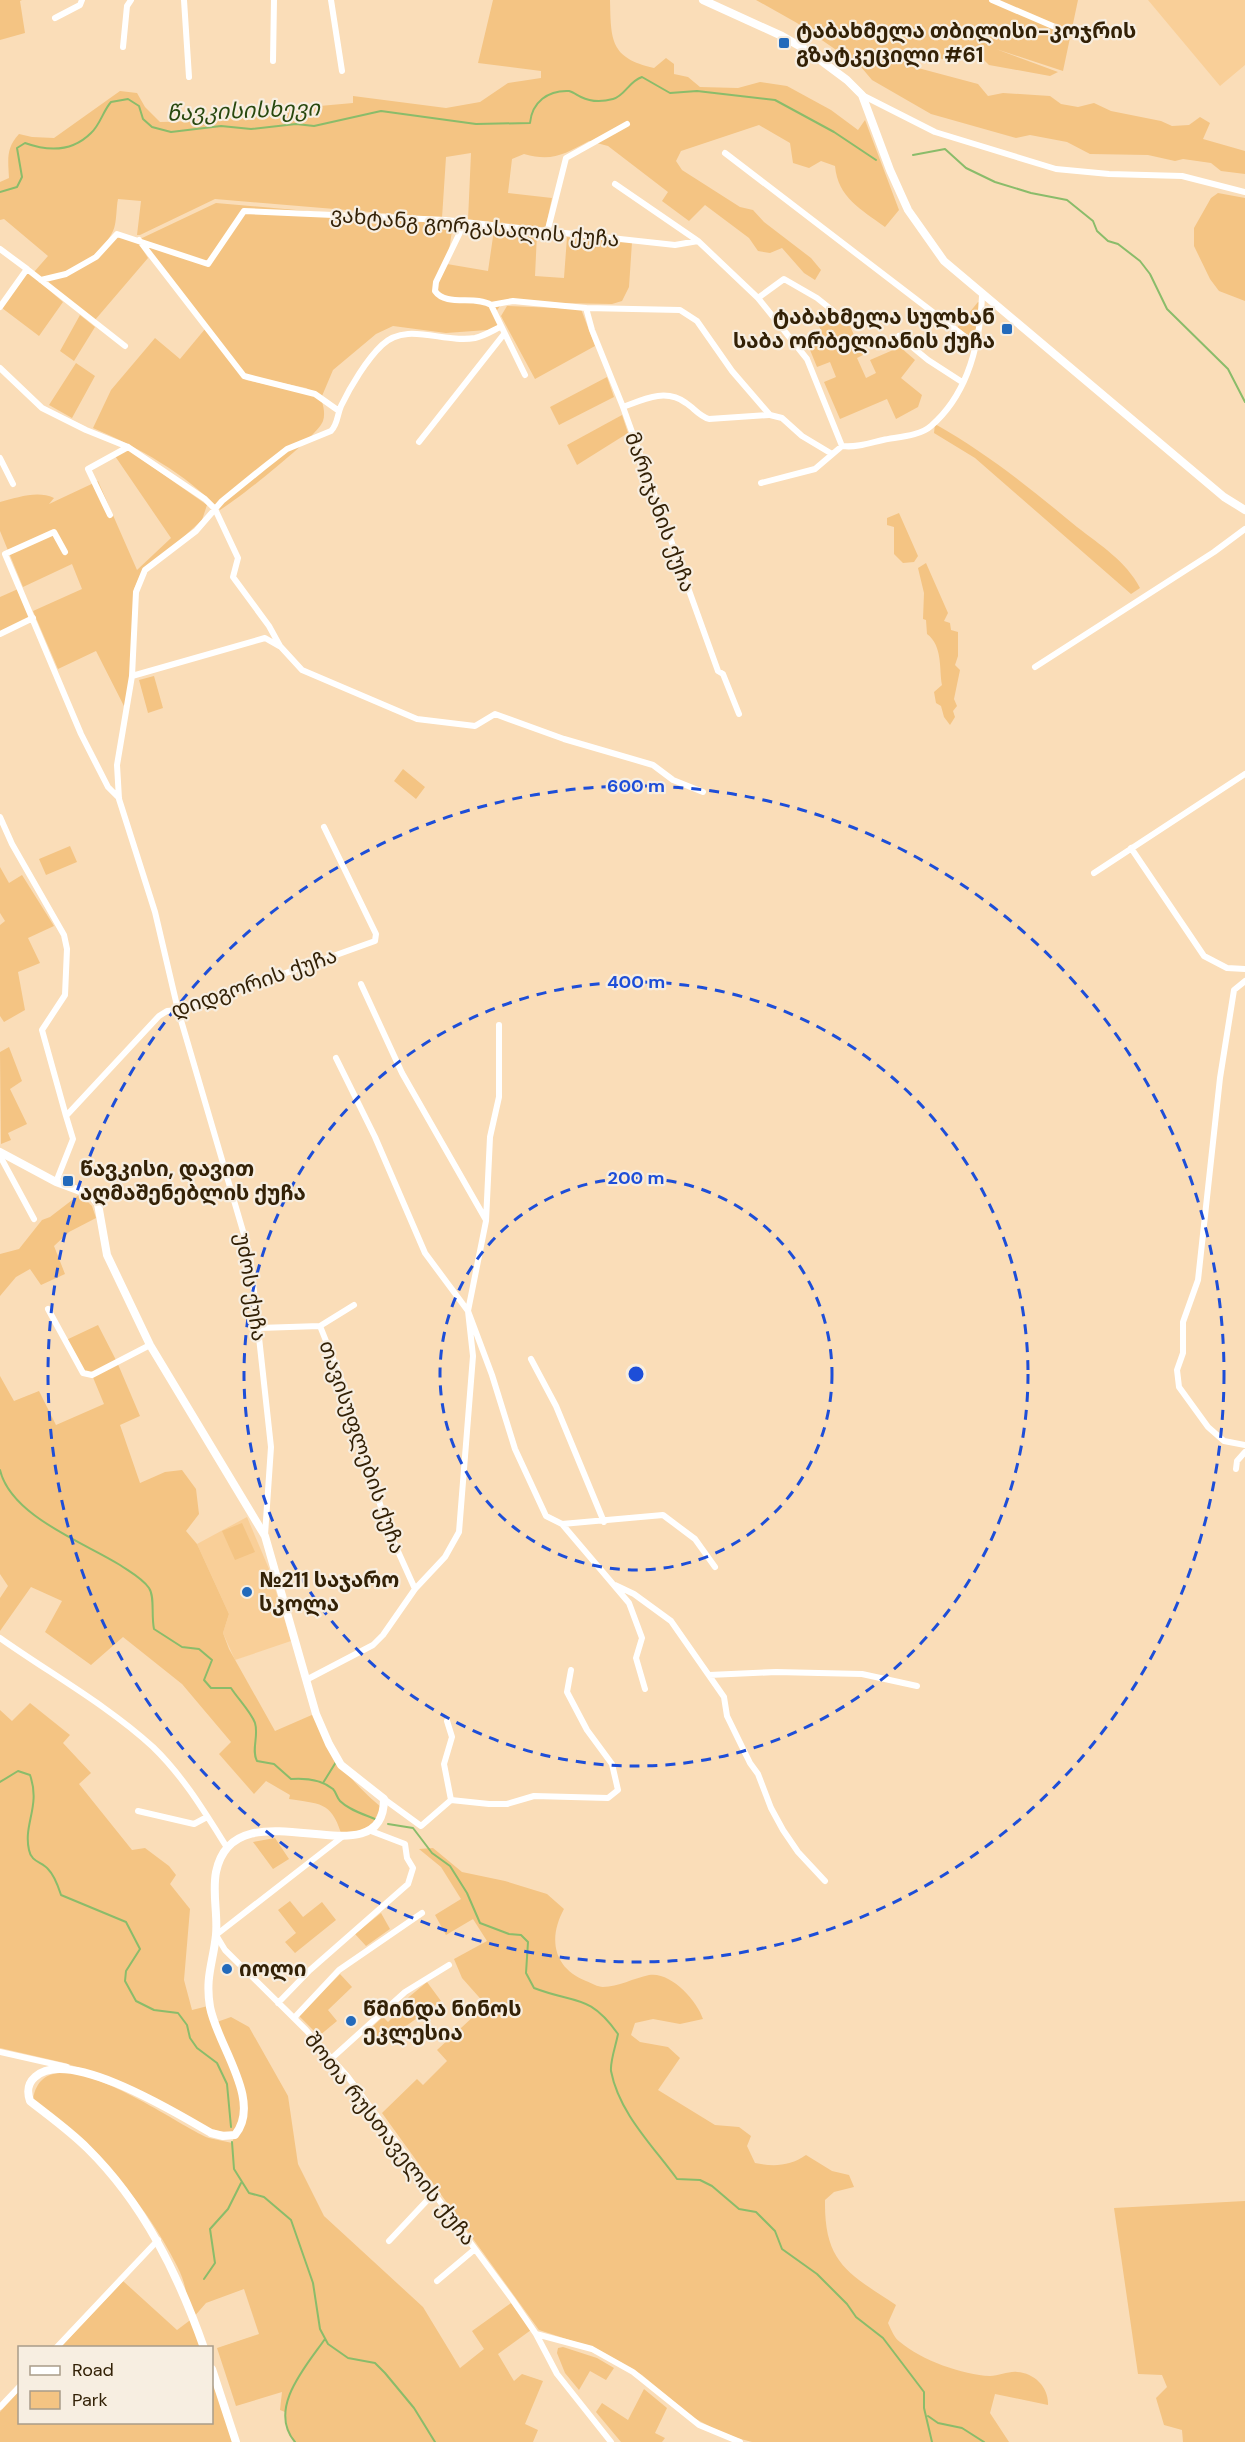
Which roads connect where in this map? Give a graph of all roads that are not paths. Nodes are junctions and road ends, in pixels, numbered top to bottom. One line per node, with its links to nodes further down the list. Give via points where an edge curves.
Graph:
1 (82, 0): 8 (street, via 80,5)
2 (131, 0): 10 (street)
3 (184, 0): 13 (street)
4 (274, 0): 11 (street)
5 (331, 0): 12 (street)
6 (703, 0): 14 (street, via 808,51)
7 (992, 0): 9 (street)
8 (55, 18)
9 (1055, 27)
10 (123, 47)
11 (273, 61)
12 (342, 71)
13 (189, 77)
14 (862, 95): 18 (street, via 936,132 1056,169 1182,176); 26 (street, via 909,210 944,261)
15 (627, 124): 20 (street, via 567,158)
16 (725, 153): 36 (street)
17 (615, 184): 22 (street)
18 (1245, 192)
19 (465, 222): 20 (street, ვახტანგ გორგასალის ქუჩა); 21 (street, ვახტანგ გორგასალის ქუჩა, via 244,211 208,264); 28 (street, via 435,291 442,297)
20 (547, 232): 22 (street, ვახტანგ გორგასალის ქუჩა, via 675,245)
21 (139, 239): 25 (street, via 115,234 96,257 66,274); 41 (street, via 244,376 315,394)
22 (698, 241): 27 (street)
23 (0, 249): 24 (street)
24 (27, 269): 25 (street); 29 (street)
25 (41, 280): 35 (street)
26 (982, 296): 36 (street); 51 (street, via 1224,497)
27 (758, 298): 31 (street, via 784,279); 45 (street, via 807,359)
28 (491, 305): 30 (street, via 513,301); 32 (street)
29 (0, 307)
30 (586, 308): 40 (street, მარიჯანის ქუჩა); 42 (street, via 657,307 689,314)
31 (837, 314)
32 (500, 327): 33 (street); 41 (street, via 473,338 396,335 382,344 366,364)
33 (504, 334): 38 (street); 43 (street)
34 (899, 336): 39 (street)
35 (125, 346)
36 (977, 346): 39 (street)
37 (0, 368): 44 (street, via 42,408)
38 (525, 375)
39 (962, 382): 45 (street, via 931,426)
40 (623, 407): 42 (street, via 663,394 686,402 708,419); 60 (street, მარიჯანის ქუჩა, via 718,671 723,674)
41 (339, 411): 50 (street, via 331,431 287,449)
42 (770, 415): 46 (street, via 782,418)
43 (418, 442)
44 (128, 447): 50 (street); 52 (street, via 88,469)
45 (842, 447): 46 (street)
46 (832, 454): 48 (street, via 815,469)
47 (0, 458): 49 (street)
48 (761, 483)
49 (13, 484)
50 (215, 509): 57 (street, via 238,558 233,577); 59 (street, via 196,531 145,570 136,592)
51 (1245, 510)
52 (110, 515)
53 (1245, 529): 58 (street)
54 (65, 552): 55 (street, via 54,532 6,553)
55 (33, 618): 56 (street); 63 (street, via 81,734 108,787)
56 (0, 634)
57 (280, 646): 59 (street, via 265,638); 62 (street, via 302,670 417,719 475,726 495,714 653,765 673,780)
58 (1035, 667)
59 (132, 676): 63 (street, via 119,744)
60 (739, 714)
61 (1245, 774): 66 (street)
62 (703, 792)
63 (119, 799): 71 (street, უძოს ქუჩა, via 155,912)
64 (0, 817): 74 (street, via 64,935 68,984 42,1030)
65 (324, 827): 71 (street, დიდგორის ქუჩა, via 375,941)
66 (1131, 848): 67 (street); 68 (street, via 1203,956 1227,968)
67 (1094, 873)
68 (1245, 969)
69 (1245, 981): 86 (street, via 1234,990 1220,1078 1198,1280 1183,1322 1183,1353 1177,1370 1179,1386 1208,1427 1224,1441)
70 (361, 984): 78 (street, via 402,1073)
71 (178, 1010): 74 (street, დიდგორის ქუჩა, via 159,1016); 83 (street, უძოს ქუჩა, via 250,1255)
72 (500, 1025): 78 (street, via 499,1096 490,1137)
73 (336, 1058): 81 (street, via 425,1253)
74 (66, 1116): 76 (street, via 73,1139)
75 (0, 1154): 76 (street); 77 (street)
76 (56, 1182): 84 (street, via 80,1189 98,1204 107,1255)
77 (34, 1219)
78 (486, 1221): 81 (street)
79 (354, 1305): 82 (street)
80 (48, 1309): 84 (street, via 83,1373 92,1375)
81 (468, 1311): 90 (street, via 515,1449 536,1497 546,1516); 94 (street, via 473,1356 459,1532 445,1557)
82 (320, 1326): 83 (street, თავისუფლების ქუჩა); 94 (street, თავისუფლების ქუჩა, via 344,1386 387,1527)
83 (259, 1328): 91 (street, უძოს ქუჩა, via 271,1447)
84 (150, 1345): 91 (street)
85 (531, 1359): 89 (street, via 556,1406)
86 (1245, 1445)
87 (1245, 1452): 88 (street)
88 (1236, 1469)
89 (604, 1522): 90 (street); 92 (street, via 663,1515 695,1539)
90 (562, 1524): 93 (street)
91 (265, 1536): 98 (street)
92 (715, 1567)
93 (615, 1585): 97 (street, via 671,1621); 100 (street, via 638,1623 642,1638 636,1658)
94 (415, 1589): 98 (street, via 373,1645)
95 (0, 1638): 105 (street, via 140,1736 190,1789)
96 (571, 1670): 103 (street, via 567,1692 586,1730 612,1764 618,1790 608,1798 534,1797 507,1804)
97 (709, 1675): 99 (street, via 862,1674); 109 (street, via 724,1697 727,1716 783,1830)
98 (306, 1680): 102 (street, via 316,1714 341,1765)
99 (917, 1686)
100 (645, 1689)
101 (447, 1721): 103 (street, via 452,1737 444,1764)
102 (384, 1799): 103 (street, via 421,1826); 106 (street, via 382,1821)
103 (451, 1800)
104 (138, 1810): 105 (street, via 194,1824)
105 (207, 1817): 108 (street)
106 (371, 1831): 107 (street); 113 (street, via 405,1844 413,1868 408,1884)
107 (342, 1837): 108 (street, via 297,1831 265,1832 247,1835); 111 (street)
108 (226, 1846): 111 (street, via 214,1885)
109 (825, 1881)
110 (422, 1913): 114 (street, via 339,1970)
111 (216, 1935): 113 (street, შოთა რუსთაველის ქუჩა, via 225,1950); 117 (street, via 208,1972 210,2006 244,2104 243,2125 235,2135 212,2133 131,2090)
112 (449, 1965): 116 (street, via 405,1992)
113 (278, 2003): 114 (street, შოთა რუსთაველის ქუჩა)
114 (294, 2018): 116 (street, შოთა რუსთაველის ქუჩა)
115 (0, 2052): 117 (street)
116 (332, 2058): 118 (street, შოთა რუსთაველის ქუჩა)
117 (67, 2067): 119 (street, via 49,2069 31,2081 27,2092 30,2101 87,2148)
118 (434, 2193): 120 (street); 121 (street, შოთა რუსთაველის ქუჩა)
119 (158, 2240): 124 (street); 125 (street)
120 (389, 2241)
121 (475, 2249): 122 (street); 123 (street, შოთა რუსთაველის ქუჩა)
122 (437, 2281)
123 (536, 2334): 130 (street, შოთა რუსთაველის ქუჩა, via 557,2374); 131 (street, via 592,2349 633,2372 699,2425)
124 (58, 2346)
125 (203, 2346)
126 (213, 2372): 129 (street)
127 (18, 2388): 128 (street)
128 (0, 2406)
129 (234, 2441)
130 (611, 2442)
131 (740, 2442)

